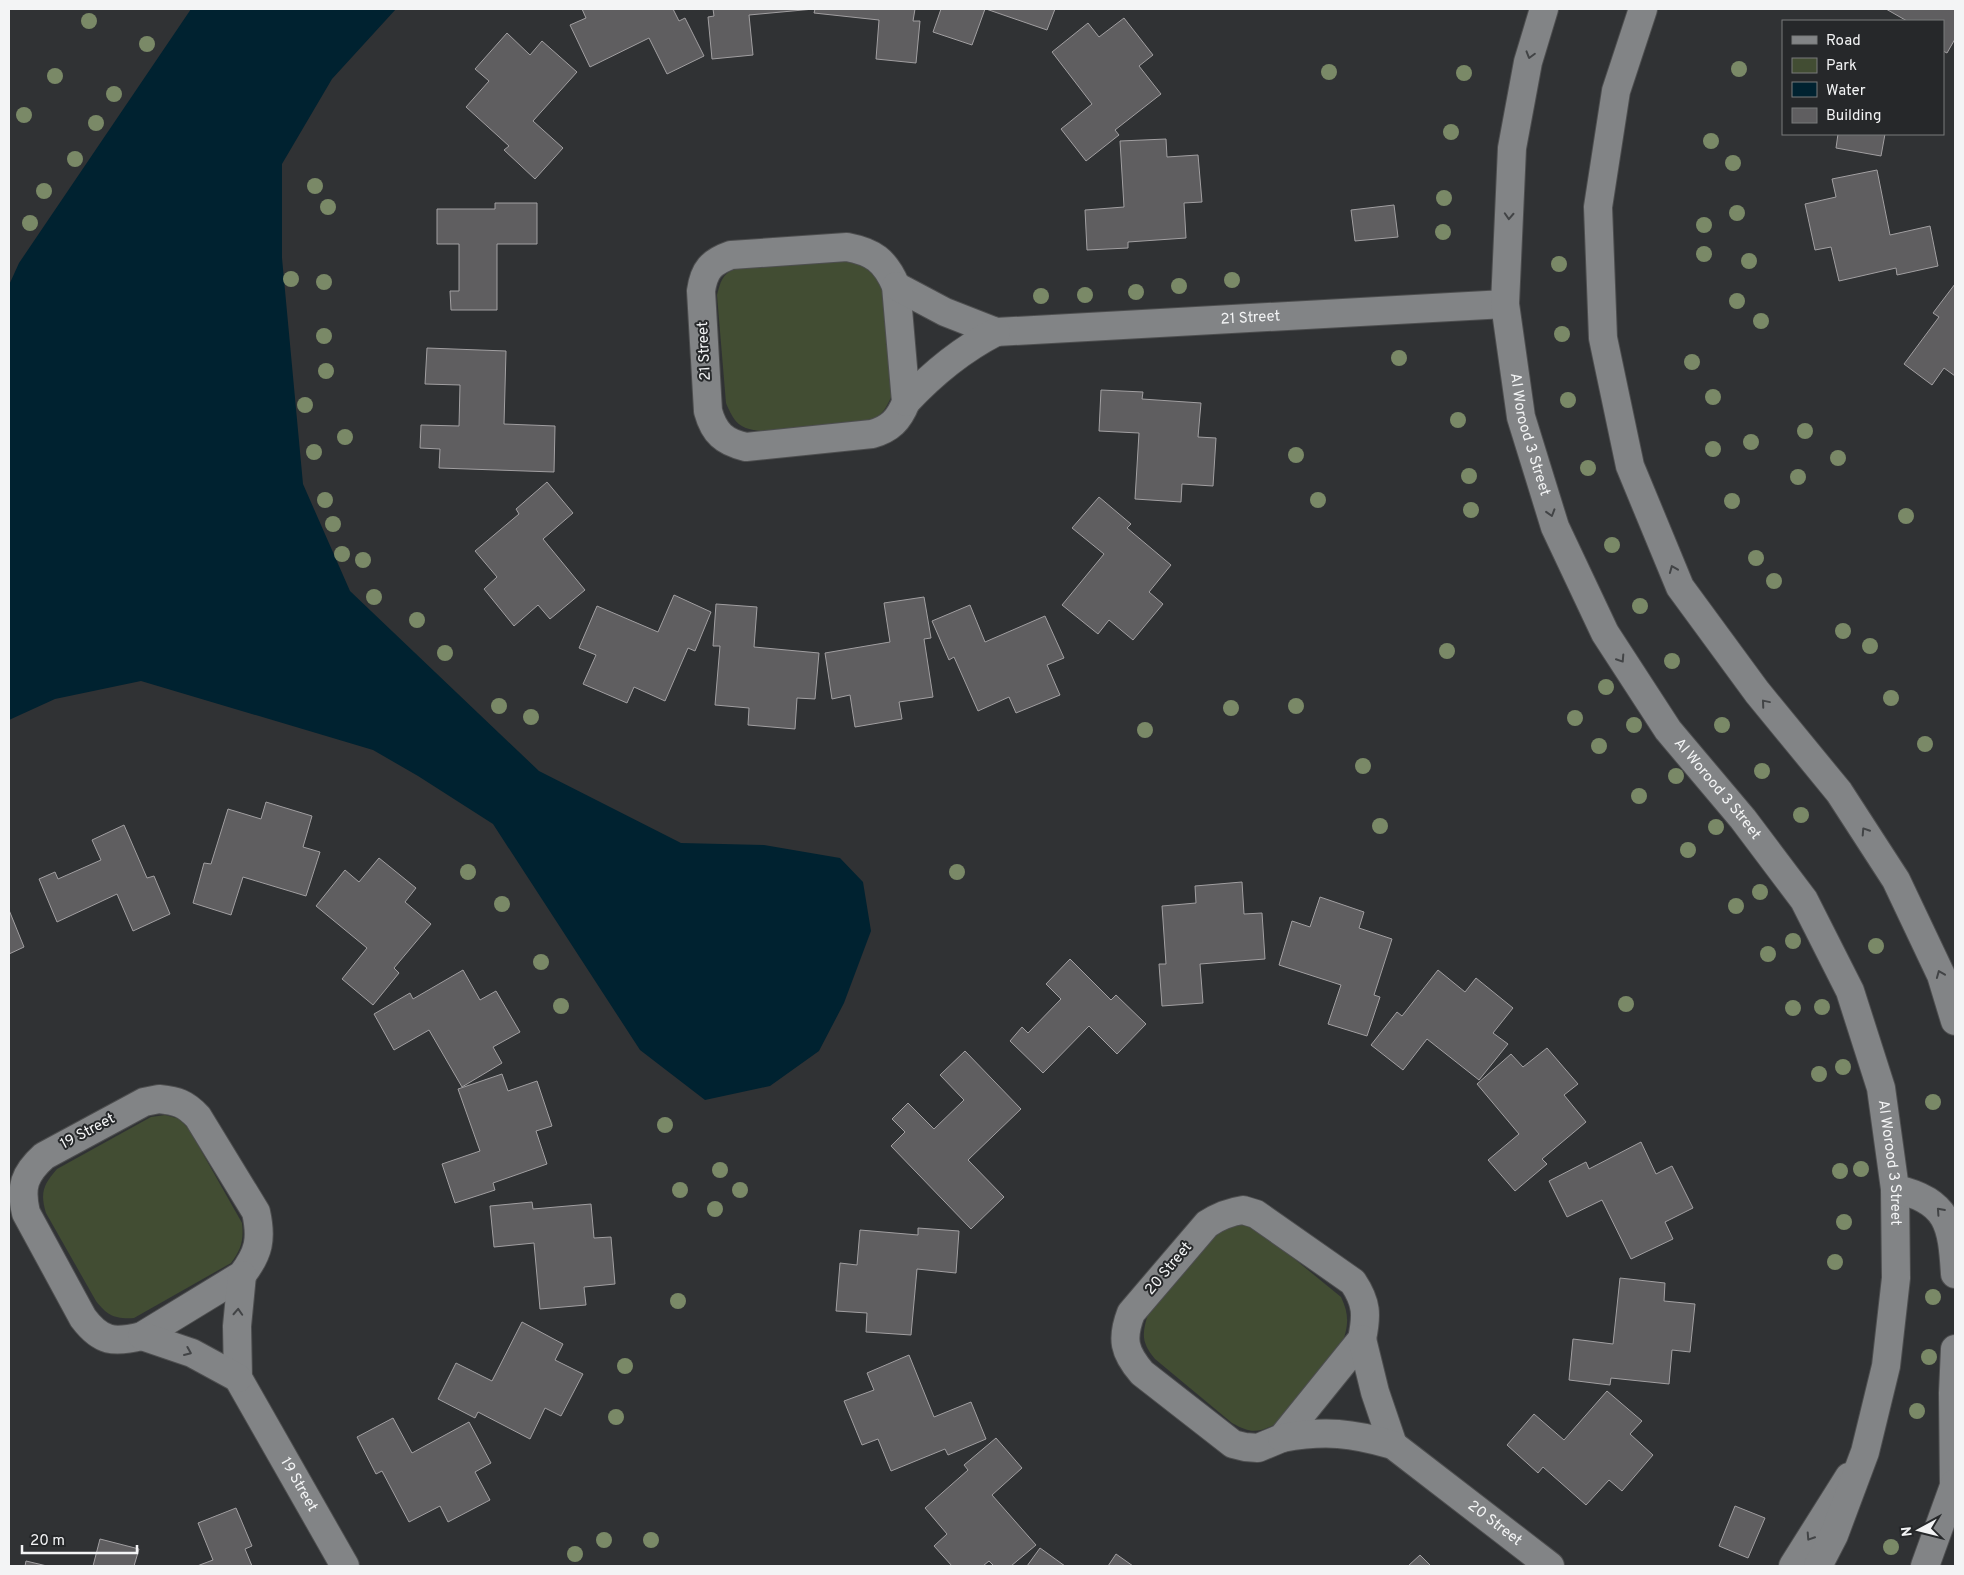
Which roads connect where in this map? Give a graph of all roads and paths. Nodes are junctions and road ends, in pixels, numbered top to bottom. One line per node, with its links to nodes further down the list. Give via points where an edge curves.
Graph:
1 (1544, 9): 4 (street, Al Worood 3 Street, one-way to 4, via 1528,62 1512,148)
2 (1643, 9): 7 (street, one-way to 2, via 1941,975 1896,880 1840,792 1757,692 1680,587 1630,466 1603,338 1598,208 1616,91)
3 (896, 286): 5 (street, 21 Street, via 945,312); 6 (street, 21 Street); 6 (street, 21 Street, via 890,270 878,258 847,246 731,255 719,259 709,268 701,291 708,411 720,436 732,444 746,447 884,431 894,424)
4 (1505, 304): 5 (street, 21 Street); 8 (street, Al Worood 3 Street, one-way to 8, via 1521,417 1555,528 1604,633 1668,730 1743,819 1804,900 1850,991 1881,1088)
5 (996, 332): 6 (street, 21 Street, via 948,362)
6 (906, 402)
7 (1955, 1021)
8 (1895, 1189): 9 (street, one-way to 8, via 1952,1237 1946,1217 1932,1202 1914,1193); 17 (street, Al Worood 3 Street, via 1896,1278 1886,1366)
9 (1955, 1274)
10 (242, 1275): 11 (street, 19 Street); 11 (street, 19 Street, via 258,1246 260,1228 256,1212 188,1106 158,1099 144,1102 44,1156 24,1181 22,1197 26,1213 83,1318 94,1332 109,1339 126,1340); 14 (street, 19 Street, one-way to 10, via 237,1326)
11 (142, 1336): 14 (street, 19 Street, one-way to 14, via 192,1353)
12 (1362, 1339): 15 (street, 20 Street); 15 (street, 20 Street, via 1366,1309 1353,1282 1256,1214 1243,1210 1217,1216 1207,1224 1131,1313 1125,1328 1125,1345 1131,1360 1142,1373 1233,1444 1258,1448); 16 (street, 20 Street)
13 (1955, 1349): 18 (street)
14 (238, 1378): 19 (street, 19 Street)
15 (1282, 1438): 16 (street, 20 Street, via 1338,1433)
16 (1393, 1445): 20 (street, 20 Street)
17 (1865, 1452): 21 (street, one-way to 21); 22 (street, Al Worood 3 Street, via 1834,1535)
18 (1955, 1486): 23 (street)
19 (345, 1566)
20 (1550, 1566)
21 (1793, 1566)
22 (1818, 1566)
23 (1925, 1566)

